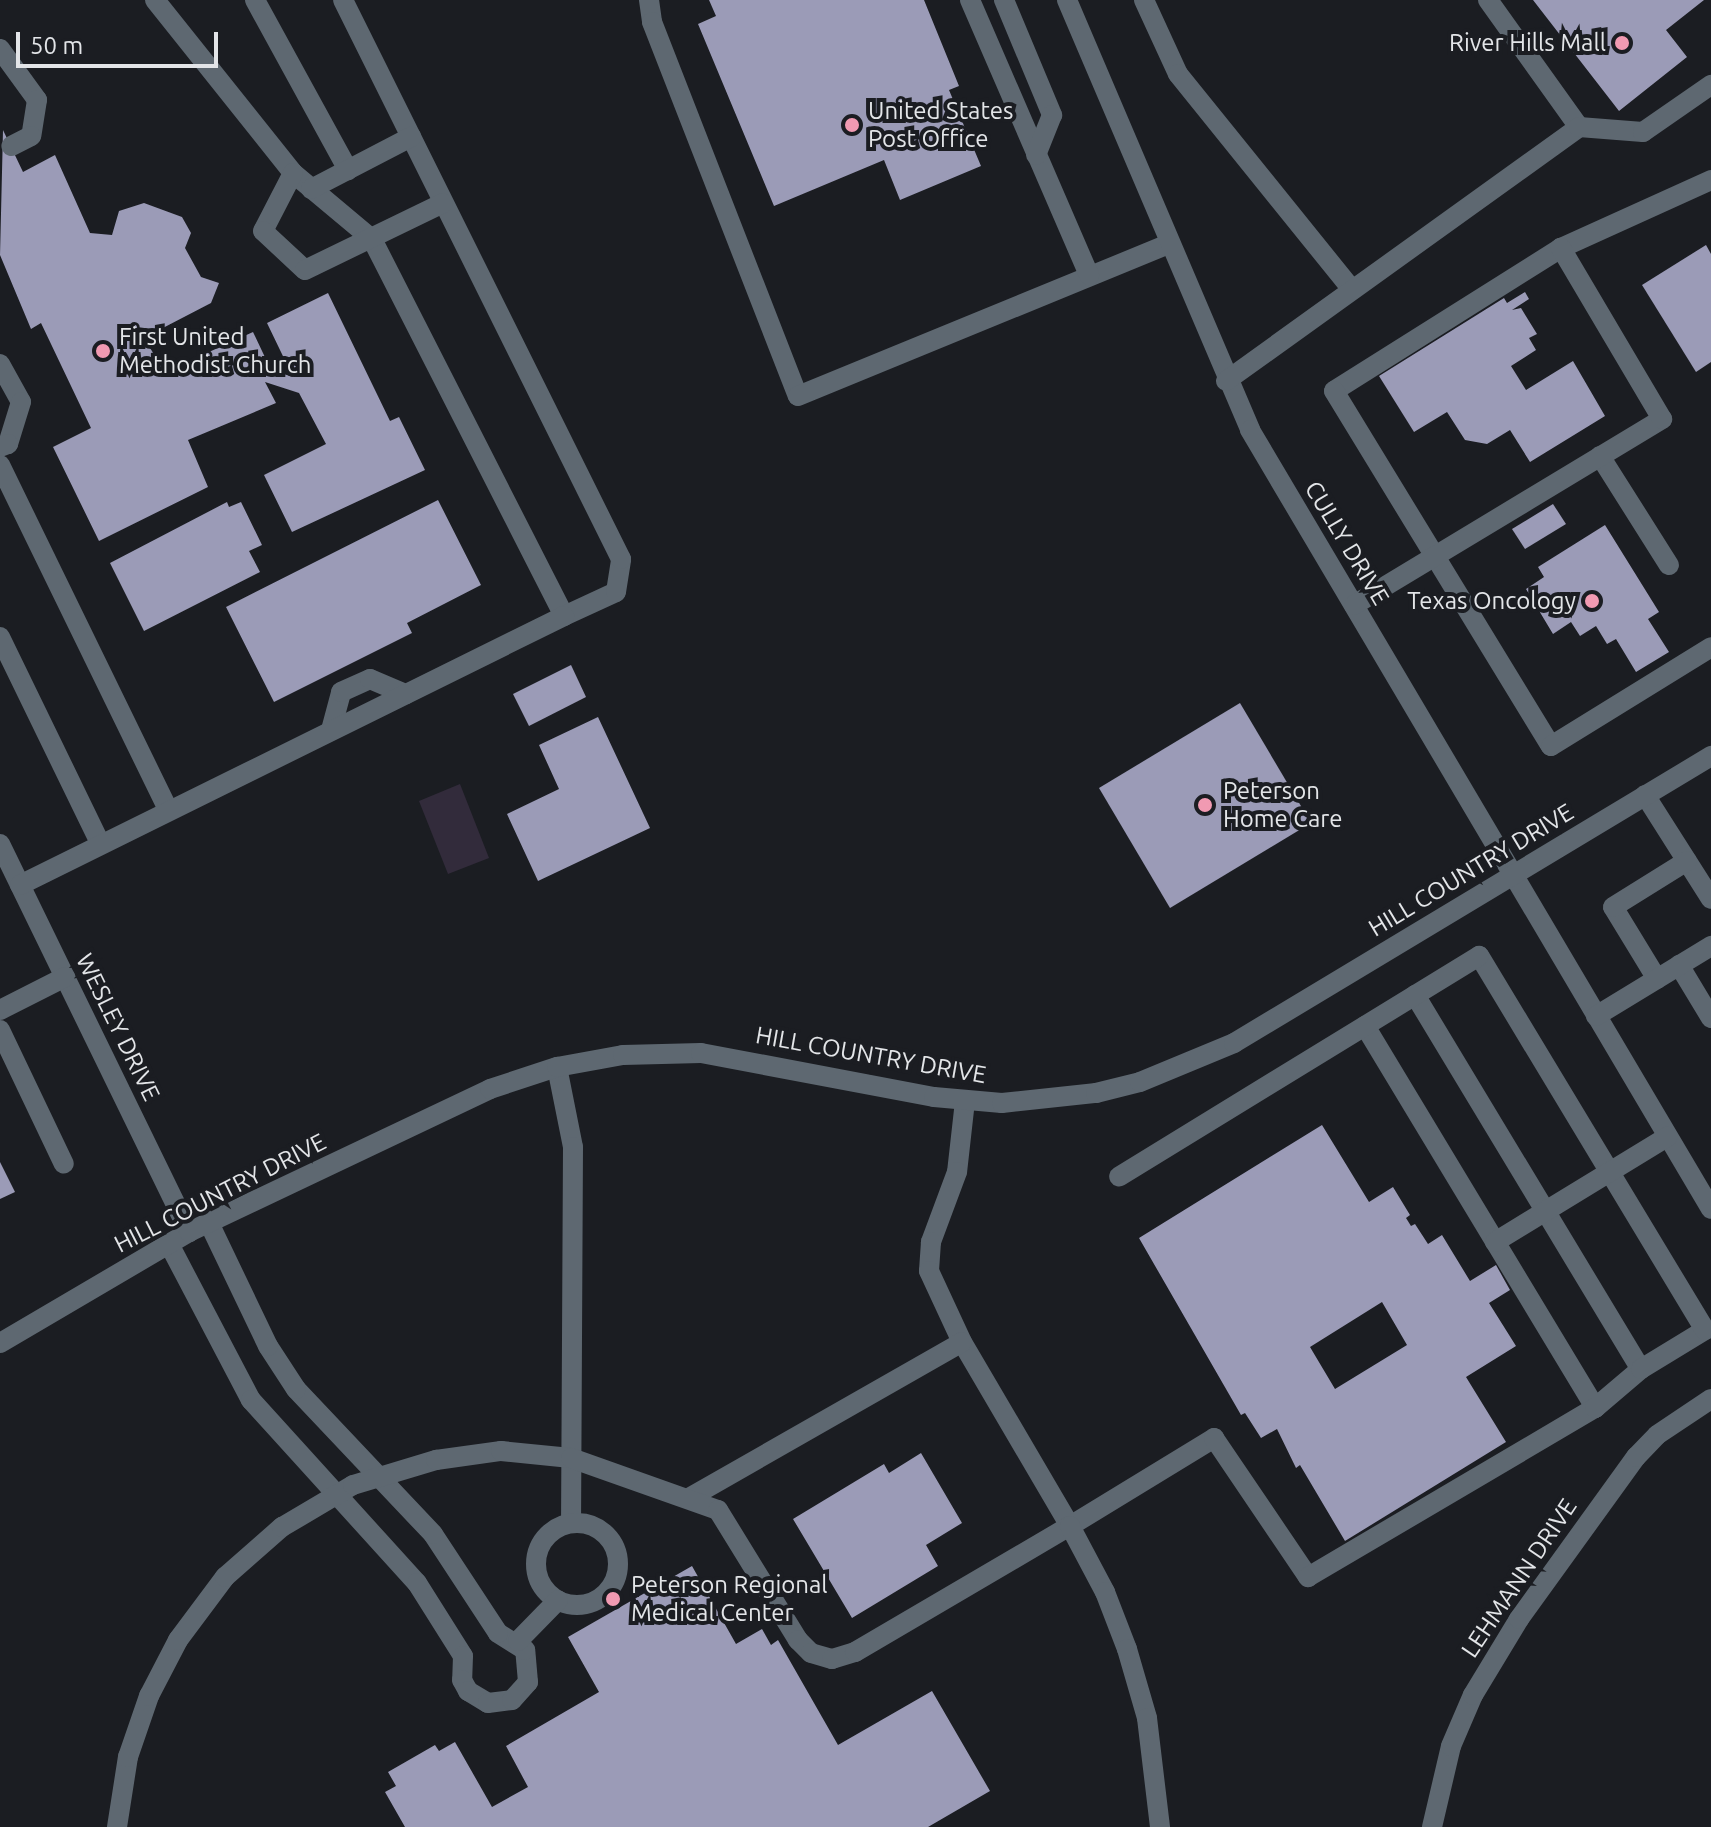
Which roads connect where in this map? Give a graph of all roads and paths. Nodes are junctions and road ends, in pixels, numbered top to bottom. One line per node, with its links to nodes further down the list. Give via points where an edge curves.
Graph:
1 (155, 0): 17 (street)
2 (255, 0): 16 (street)
3 (343, 0): 13 (street)
4 (649, 0): 24 (street, via 652,22 798,396)
5 (970, 0): 15 (street)
6 (1004, 0): 15 (street, via 1052,115)
7 (1067, 0): 22 (street, CULLY DRIVE)
8 (1144, 0): 25 (street, via 1178,74)
9 (1488, 0): 12 (street)
10 (0, 49): 14 (street, via 37,100 31,136)
11 (1711, 85): 12 (street, via 1643,132)
12 (1579, 127): 25 (street)
13 (411, 137): 16 (street); 20 (street)
14 (11, 146)
15 (1036, 155): 24 (street)
16 (348, 170): 19 (street)
17 (293, 173): 19 (street); 21 (street, via 263,231 305,270)
18 (1711, 180): 23 (street)
19 (311, 189): 21 (street)
20 (443, 203): 21 (street); 34 (street, via 621,559 616,592)
21 (372, 239): 34 (street)
22 (1169, 244): 24 (street); 27 (street, CULLY DRIVE)
23 (1561, 248): 29 (street, via 1662,419); 31 (street, via 1334,391)
24 (1089, 275)
25 (1352, 290): 27 (street)
26 (0, 364): 28 (street, via 21,402 8,444)
27 (1226, 381): 33 (street, CULLY DRIVE)
28 (0, 447)
29 (1600, 456): 31 (street); 32 (street)
30 (0, 465): 41 (street)
31 (1434, 556): 33 (street); 36 (street, via 1551,746)
32 (1669, 565)
33 (1354, 605): 45 (street, CULLY DRIVE)
34 (564, 616): 37 (street)
35 (0, 637): 42 (street)
36 (1711, 647)
37 (406, 694): 38 (street); 38 (street, via 370,679 341,692)
38 (331, 730): 41 (street)
39 (1711, 756): 40 (street, HILL COUNTRY DRIVE)
40 (1645, 795): 44 (street); 45 (street, HILL COUNTRY DRIVE)
41 (168, 810): 42 (street)
42 (100, 843): 46 (street)
43 (0, 844): 46 (street, WESLEY DRIVE)
44 (1687, 861): 47 (street); 51 (street, via 1613,907)
45 (1514, 874): 54 (street, CULLY DRIVE); 59 (street, HILL COUNTRY DRIVE, via 1234,1043 1182,1066 1096,1093 1044,1101)
46 (20, 885): 50 (street, WESLEY DRIVE)
47 (1711, 899)
48 (1711, 946): 49 (street)
49 (1679, 965): 51 (street); 55 (street)
50 (65, 977): 53 (street); 67 (street, WESLEY DRIVE)
51 (1657, 979): 54 (street)
52 (1415, 995): 56 (street); 62 (street, via 1479,956); 65 (street)
53 (0, 1010)
54 (1596, 1016): 60 (street, CULLY DRIVE)
55 (1711, 1018)
56 (1365, 1026): 63 (street); 68 (street)
57 (0, 1030): 61 (street)
58 (557, 1067): 59 (street, HILL COUNTRY DRIVE, via 623,1055 701,1053); 66 (street, HILL COUNTRY DRIVE, via 490,1089); 75 (street, via 573,1147)
59 (965, 1101): 70 (street, via 957,1172 929,1258 932,1285)
60 (1667, 1137): 62 (street); 64 (street, CULLY DRIVE)
61 (64, 1164)
62 (1610, 1172): 65 (street); 72 (street, via 1705,1330)
63 (1119, 1177)
64 (1711, 1209)
65 (1546, 1211): 68 (street); 72 (street)
66 (209, 1223): 67 (street, HILL COUNTRY DRIVE); 76 (street, via 281,1370)
67 (189, 1232): 69 (street, HILL COUNTRY DRIVE)
68 (1495, 1242): 74 (street)
69 (169, 1244): 71 (street, HILL COUNTRY DRIVE); 77 (street, via 251,1400)
70 (962, 1342): 78 (street); 80 (street)
71 (0, 1343)
72 (1641, 1369): 74 (street)
73 (1711, 1399): 85 (street, LEHMANN DRIVE, via 1657,1435 1636,1457 1519,1619 1473,1695 1451,1746)
74 (1595, 1408): 80 (street, via 1308,1577 1214,1438)
75 (571, 1458): 76 (street, via 535,1452 467,1454); 78 (street); 79 (street)
76 (374, 1476): 77 (street); 82 (street, via 452,1557 498,1633)
77 (333, 1494): 82 (street, via 417,1583 463,1656 462,1680 477,1699 500,1704 522,1692 531,1671); 83 (street, via 282,1527 225,1577 178,1640 138,1726)
78 (689, 1498): 80 (street, via 728,1520 798,1640 811,1653 832,1659 855,1652)
79 (571, 1523): 81 (street, via 553,1530 538,1551 539,1579); 81 (street, via 590,1524 610,1539 616,1576 599,1599 586,1604)
80 (1070, 1526): 84 (street, via 1105,1592 1127,1649 1147,1718)
81 (558, 1600): 82 (street)
82 (518, 1641)
83 (117, 1827)
84 (1160, 1827)
85 (1432, 1827)

